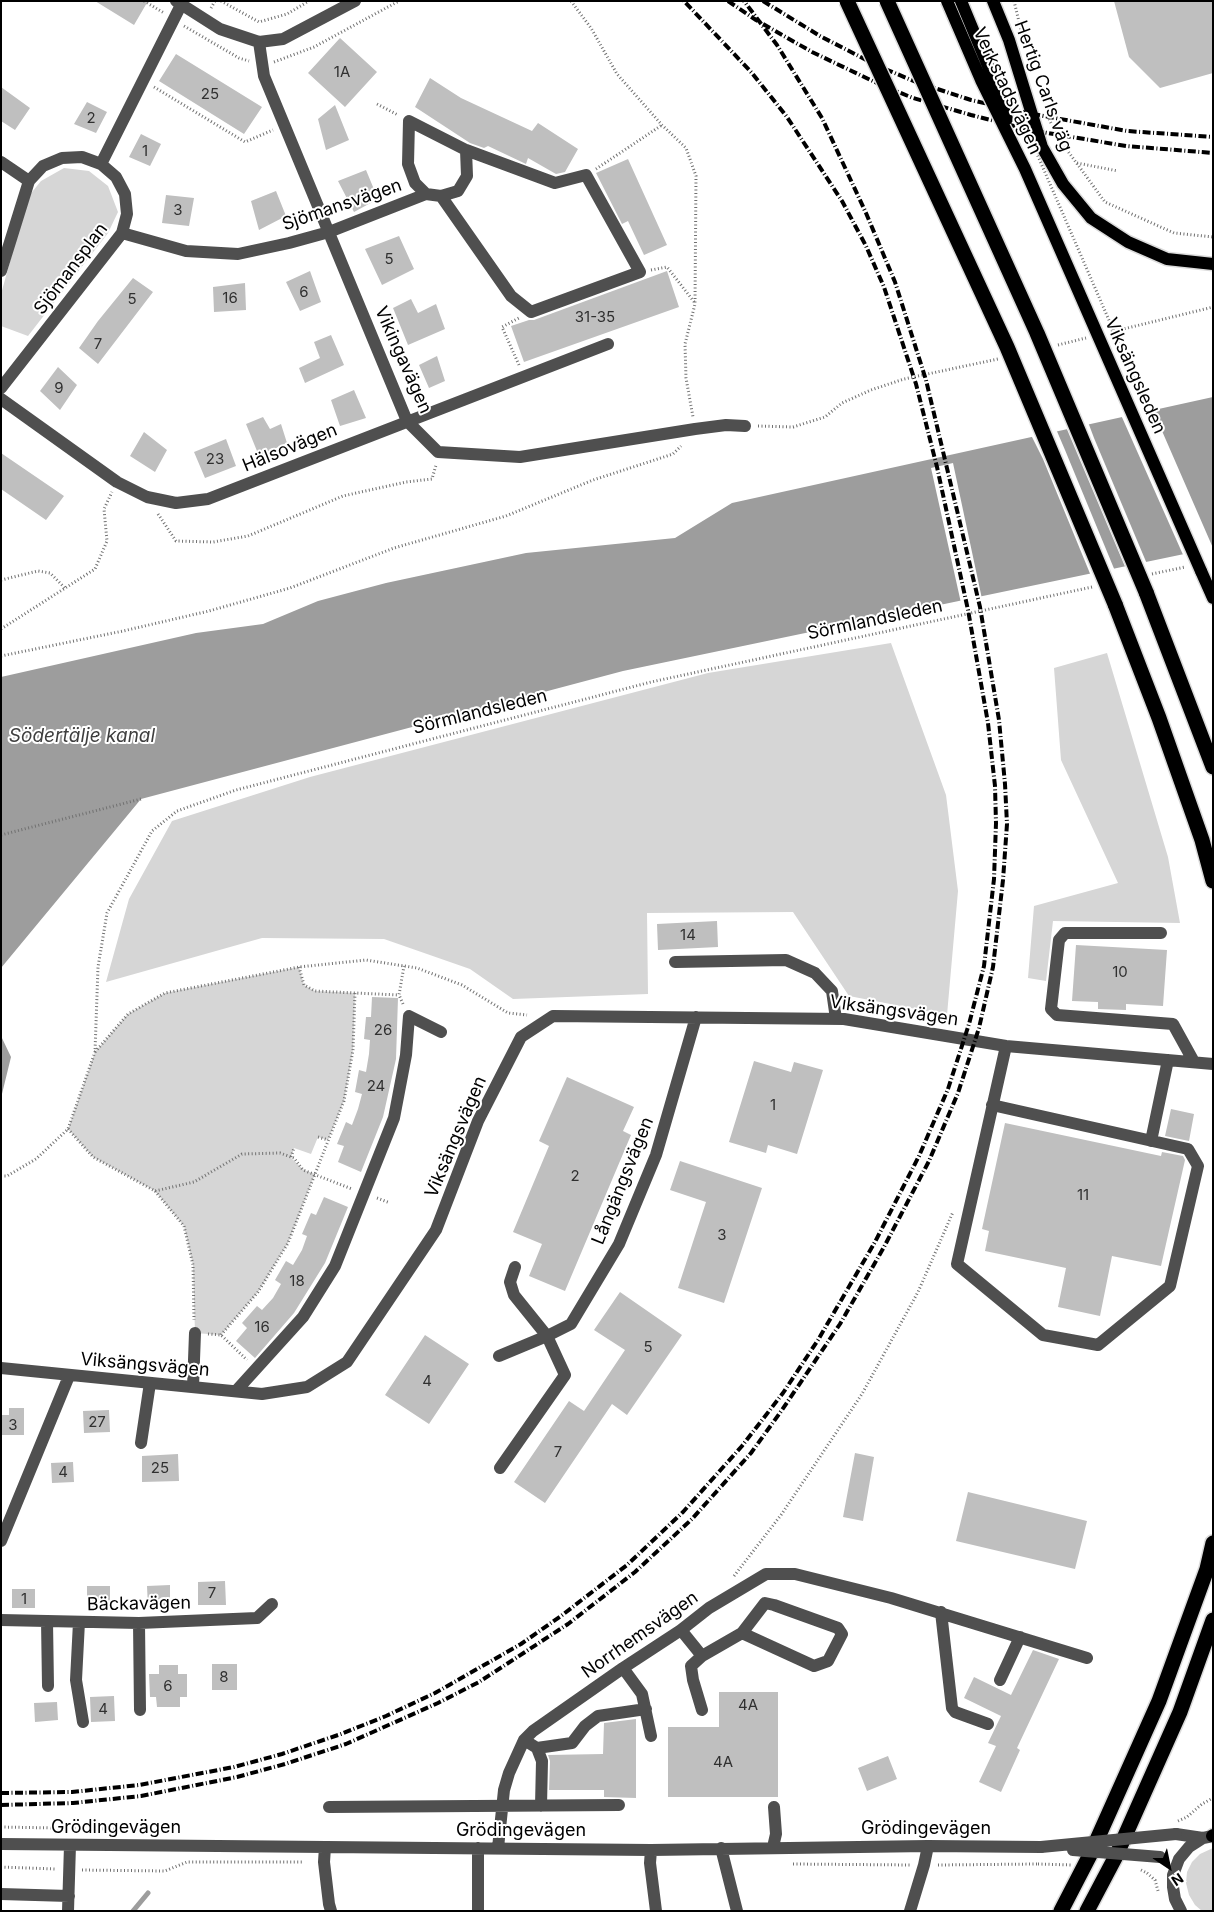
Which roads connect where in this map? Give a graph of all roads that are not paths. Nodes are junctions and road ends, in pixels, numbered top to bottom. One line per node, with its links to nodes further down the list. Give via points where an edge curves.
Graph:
1 (355, 1): 8 (street, via 283,39)
2 (847, 1): 27 (highway, bridge, via 1007,347 1115,604 1159,718)
3 (887, 1): 26 (highway, bridge, via 1068,406 1146,592)
4 (947, 1): 12 (main road, Verkstadsvägen, bridge)
5 (961, 1): 12 (main road, Verkstadsvägen, bridge)
6 (993, 1): 18 (main road, Hertig Carls väg, via 1009,40 1042,147 1063,184 1091,218 1128,242 1168,259)
7 (180, 3): 8 (street, via 220,29); 11 (street)
8 (259, 42): 16 (street, Vikingavägen, via 264,76)
9 (466, 150): 14 (street, Sjömansvägen, via 409,121 408,164 415,183); 15 (street, via 467,176 458,191); 15 (street, via 555,183 586,175 640,272 531,312 511,296)
10 (1, 162): 13 (street)
11 (101, 164): 13 (street, Sjömansplan, via 82,157 62,158 43,166); 17 (street, Sjömansplan, via 116,177 125,194 127,214)
12 (1025, 169): 25 (main road, Viksängsleden, bridge)
13 (29, 181): 19 (street)
14 (426, 194): 15 (street, Sjömansvägen); 16 (street, Sjömansvägen)
15 (441, 196)
16 (329, 232): 17 (street, Sjömansvägen, via 238,254 186,251); 23 (street, Vikingavägen)
17 (122, 233): 21 (street, Sjömansplan)
18 (1213, 264)
19 (1, 271)
20 (608, 344): 23 (street, Hälsovägen)
21 (1, 388)
22 (1, 399): 23 (street, Hälsovägen, via 117,482 146,497 176,503 208,499)
23 (407, 420): 24 (street, Vikingavägen, via 438,452 520,458 695,429)
24 (745, 426)
25 (1213, 598)
26 (1213, 766)
27 (1213, 881)
28 (1161, 933): 35 (street, via 1065,932 1059,940 1051,1009 1057,1015 1173,1024)
29 (675, 962): 31 (street, via 786,960 815,973 832,991)
30 (696, 1017): 31 (street, Viksängsvägen); 41 (street, Långängsvägen, via 656,1155 619,1244 571,1324); 47 (street, Viksängsvägen, via 553,1016 521,1037 478,1121 436,1230 346,1362 306,1387 262,1394)
31 (836, 1019): 33 (street, Viksängsvägen)
32 (441, 1032): 47 (street, via 408,1016 406,1056 394,1118 330,1273 303,1317)
33 (1006, 1046): 34 (street, Viksängsvägen); 37 (street)
34 (1168, 1060): 35 (street, Viksängsvägen); 38 (street)
35 (1194, 1062): 36 (street, Viksängsvägen)
36 (1213, 1064)
37 (992, 1105): 38 (street); 38 (street, via 957,1264 1043,1335 1098,1345 1170,1286 1198,1166 1188,1149)
38 (1151, 1141)
39 (516, 1267): 41 (street, via 510,1282 514,1296)
40 (195, 1333): 46 (street)
41 (547, 1336): 42 (street, Långängsvägen); 49 (street, via 565,1375)
42 (499, 1356)
43 (1, 1368): 44 (street, Viksängsvägen)
44 (69, 1376): 45 (street, Viksängsvägen); 50 (street)
45 (150, 1383): 46 (street, Viksängsvägen); 48 (street)
46 (193, 1387): 47 (street, Viksängsvägen)
47 (236, 1391)
48 (141, 1443)
49 (500, 1468)
50 (1, 1541)
51 (1213, 1544): 100 (highway, via 1159,1701 1091,1853)
52 (272, 1604): 58 (street, Bäckavägen, via 257,1618)
53 (941, 1612): 59 (street, Norrhemsvägen, via 795,1574 766,1574 709,1608); 61 (street, Norrhemsvägen); 71 (street, via 952,1708)
54 (1, 1620): 56 (street, Bäckavägen)
55 (1213, 1620): 101 (highway, via 1180,1712 1116,1856)
56 (47, 1621): 57 (street, Bäckavägen); 66 (street)
57 (79, 1622): 58 (street, Bäckavägen); 70 (street, via 76,1680)
58 (139, 1623): 68 (street)
59 (681, 1630): 62 (street); 64 (street, Norrhemsvägen)
60 (742, 1633): 60 (street, via 765,1604 838,1628 842,1634 828,1661 814,1666); 62 (street)
61 (1020, 1637): 63 (street, Norrhemsvägen); 65 (street)
62 (702, 1656): 69 (street, via 691,1666)
63 (1087, 1658)
64 (623, 1668): 67 (street, via 642,1694); 73 (street, Norrhemsvägen)
65 (1000, 1680)
66 (48, 1686)
67 (646, 1709): 72 (street); 74 (street, via 598,1716 572,1743)
68 (140, 1710)
69 (702, 1710)
70 (83, 1722)
71 (988, 1724)
72 (651, 1736)
73 (524, 1740): 74 (street); 76 (street, Norrhemsvägen, via 509,1773)
74 (537, 1748): 77 (street, via 542,1761)
75 (619, 1805): 77 (street)
76 (502, 1806): 77 (street); 78 (street); 88 (street, Norrhemsvägen)
77 (542, 1806)
78 (329, 1807)
79 (774, 1807): 85 (street, via 776,1834)
80 (1210, 1836): 86 (street, Grödingevägen, bridge, via 1175,1828); 91 (street, Grödingevägen, via 1189,1847 1179,1859)
81 (1, 1844): 82 (street, Grödingevägen)
82 (70, 1845): 84 (street, Grödingevägen); 93 (street)
83 (928, 1846): 85 (street, Grödingevägen); 86 (street, Grödingevägen); 99 (street)
84 (325, 1847): 87 (street, Grödingevägen); 95 (street)
85 (773, 1847): 89 (street, Grödingevägen)
86 (1041, 1847): 91 (street, Grödingevägen, bridge, via 1160,1857)
87 (478, 1848): 88 (street, Grödingevägen); 96 (street)
88 (498, 1848): 90 (street, Grödingevägen)
89 (721, 1848): 90 (street, Grödingevägen); 98 (street)
90 (651, 1850): 97 (street)
91 (1173, 1875): 102 (street, via 1175,1899)
92 (1, 1894): 93 (street)
93 (69, 1896): 94 (street)
94 (68, 1911)
95 (331, 1911)
96 (478, 1911)
97 (656, 1911)
98 (737, 1911)
99 (910, 1911)
100 (1061, 1911)
101 (1087, 1911)
102 (1181, 1911)

